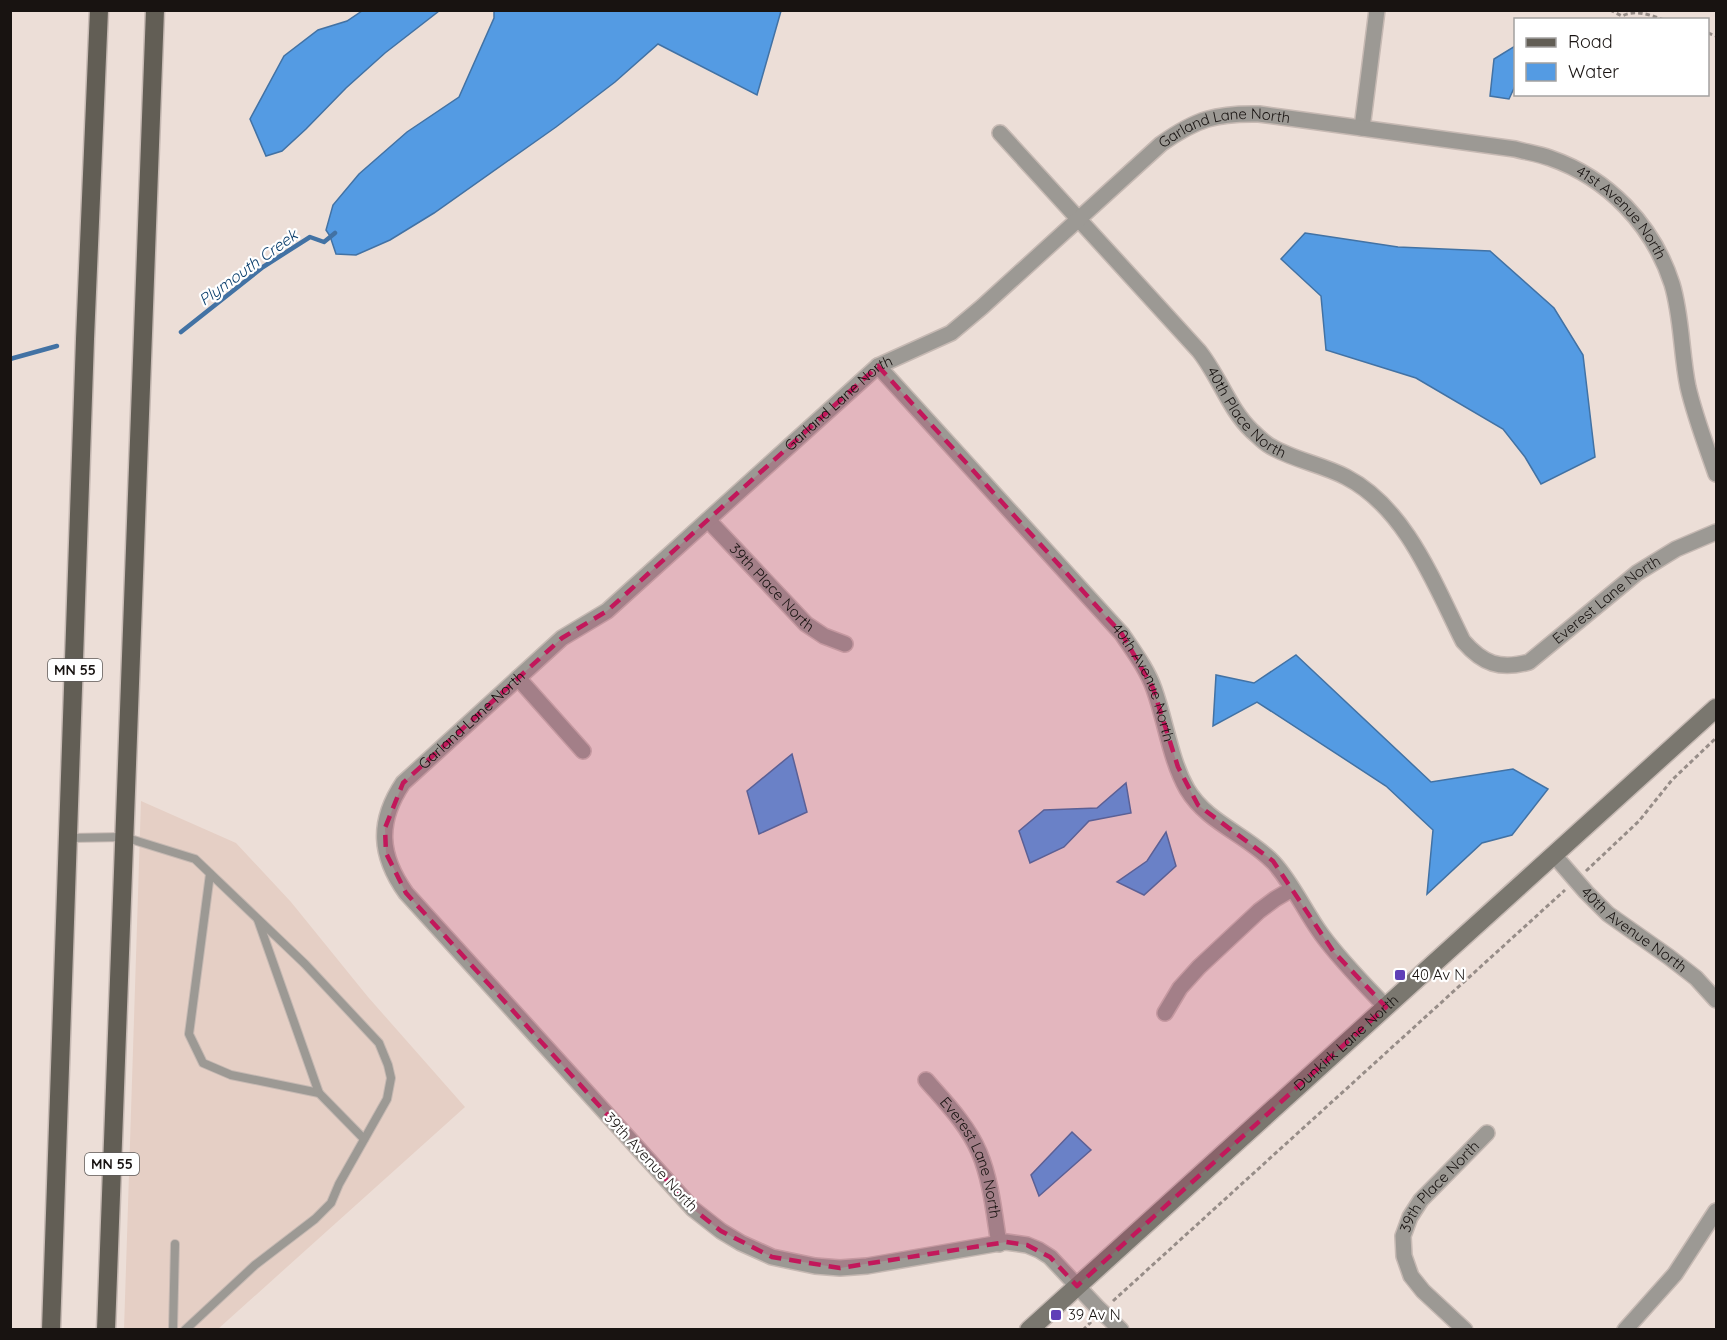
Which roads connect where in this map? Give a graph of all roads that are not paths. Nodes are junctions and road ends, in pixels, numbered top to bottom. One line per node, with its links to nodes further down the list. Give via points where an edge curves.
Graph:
1 (99, 10): 18 (main road, MN 55)
2 (155, 10): 17 (main road, MN 55)
3 (1377, 10): 4 (street)
4 (1362, 128): 6 (street, Garland Lane North, via 1259,114 1206,118 1161,144); 8 (street, 41st Avenue North, via 1550,157 1583,172 1614,193 1639,219 1658,250 1672,285 1689,388)
5 (1000, 133): 6 (street, 40th Place North)
6 (1078, 219): 7 (street, Garland Lane North, via 951,333); 12 (street, 40th Place North, via 1199,351 1250,429 1269,445 1346,477 1375,496 1417,551 1464,641 1473,653)
7 (879, 366): 9 (street, Garland Lane North); 21 (street, 40th Avenue North, via 1122,634 1154,688 1178,767 1198,805 1273,861)
8 (1716, 474)
9 (708, 520): 11 (street, 39th Place North, via 806,624); 13 (street, Garland Lane North, via 607,610 562,638)
10 (1716, 532): 12 (street, Everest Lane North, via 1676,549 1637,573 1529,662)
11 (845, 644)
12 (1499, 665)
13 (518, 678): 15 (street); 16 (street, Garland Lane North, via 403,783)
14 (1716, 708): 19 (street, Dunkirk Lane North)
15 (583, 751)
16 (385, 828): 32 (street, 39th Avenue North, via 389,864 406,893 693,1209 721,1231 772,1257 840,1268)
17 (124, 837): 18 (lane); 20 (lane, via 195,859); 35 (main road, MN 55)
18 (69, 838): 34 (main road, MN 55)
19 (1554, 855): 23 (street, 40th Avenue North, via 1608,914 1670,957); 24 (street, Dunkirk Lane North)
20 (210, 874): 22 (lane); 27 (lane, via 189,1034 203,1063 231,1075)
21 (1292, 889): 24 (street, 40th Avenue North, via 1334,951); 25 (street, via 1259,911 1199,967)
22 (258, 919): 27 (lane); 29 (lane, via 379,1043 391,1078 387,1099)
23 (1716, 1000)
24 (1386, 1007): 33 (street, Dunkirk Lane North)
25 (1165, 1013)
26 (926, 1080): 32 (street, Everest Lane North, via 958,1117 980,1153)
27 (319, 1093): 29 (lane)
28 (1487, 1133): 40 (street, 39th Place North, via 1420,1200 1403,1236 1411,1276)
29 (364, 1139): 37 (lane, via 331,1203 255,1264)
30 (1716, 1211): 41 (street, via 1675,1274)
31 (175, 1244): 36 (lane)
32 (999, 1244): 33 (street, 39th Avenue North, via 1027,1245 1039,1250 1055,1261)
33 (1077, 1286): 38 (street, Dunkirk Lane North); 39 (street, 39th Avenue North)
34 (51, 1329)
35 (105, 1329)
36 (172, 1329)
37 (185, 1329)
38 (1029, 1329)
39 (1121, 1329)
40 (1465, 1329)
41 (1625, 1329)

